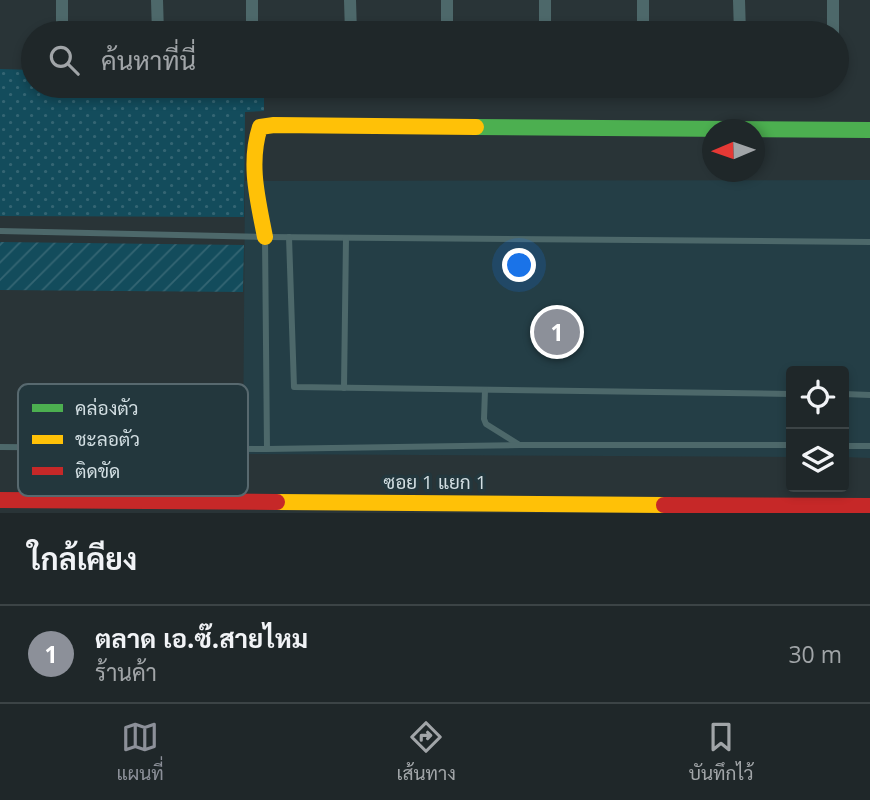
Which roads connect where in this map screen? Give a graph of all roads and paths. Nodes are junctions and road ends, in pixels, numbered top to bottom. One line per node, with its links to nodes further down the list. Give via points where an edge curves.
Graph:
1 (62, 0): 10 (street)
2 (158, 0): 11 (street)
3 (252, 0): 12 (street)
4 (350, 0): 13 (street)
5 (447, 0): 14 (street)
6 (545, 0): 15 (street)
7 (643, 0): 16 (street)
8 (739, 0): 17 (street)
9 (833, 0): 18 (street)
10 (62, 21)
11 (158, 21)
12 (252, 21)
13 (351, 21)
14 (447, 21)
15 (545, 21)
16 (643, 21)
17 (740, 21)
18 (834, 21)
19 (870, 130): 21 (street, via 260,127 255,140 255,181)
20 (0, 231): 21 (lane)
21 (265, 237): 22 (lane); 37 (lane)
22 (289, 237): 23 (lane); 25 (lane, via 294,387)
23 (346, 238): 24 (lane); 25 (lane)
24 (870, 242)
25 (344, 388): 26 (lane)
26 (485, 390): 27 (lane); 30 (lane, via 486,424)
27 (786, 394)
28 (849, 394): 29 (lane)
29 (870, 395)
30 (520, 445): 31 (lane); 37 (lane)
31 (786, 445)
32 (849, 446): 33 (lane)
33 (870, 446)
34 (0, 447): 35 (lane)
35 (18, 447)
36 (248, 449): 37 (lane)
37 (267, 449)
38 (0, 500): 40 (street, ซอย 1 แยก 1)
39 (870, 506): 42 (street, ซอย 1 แยก 1)
40 (82, 507): 41 (street, ซอย 1 แยก 1)
41 (309, 507): 42 (street, ซอย 1 แยก 1)
42 (849, 509)

